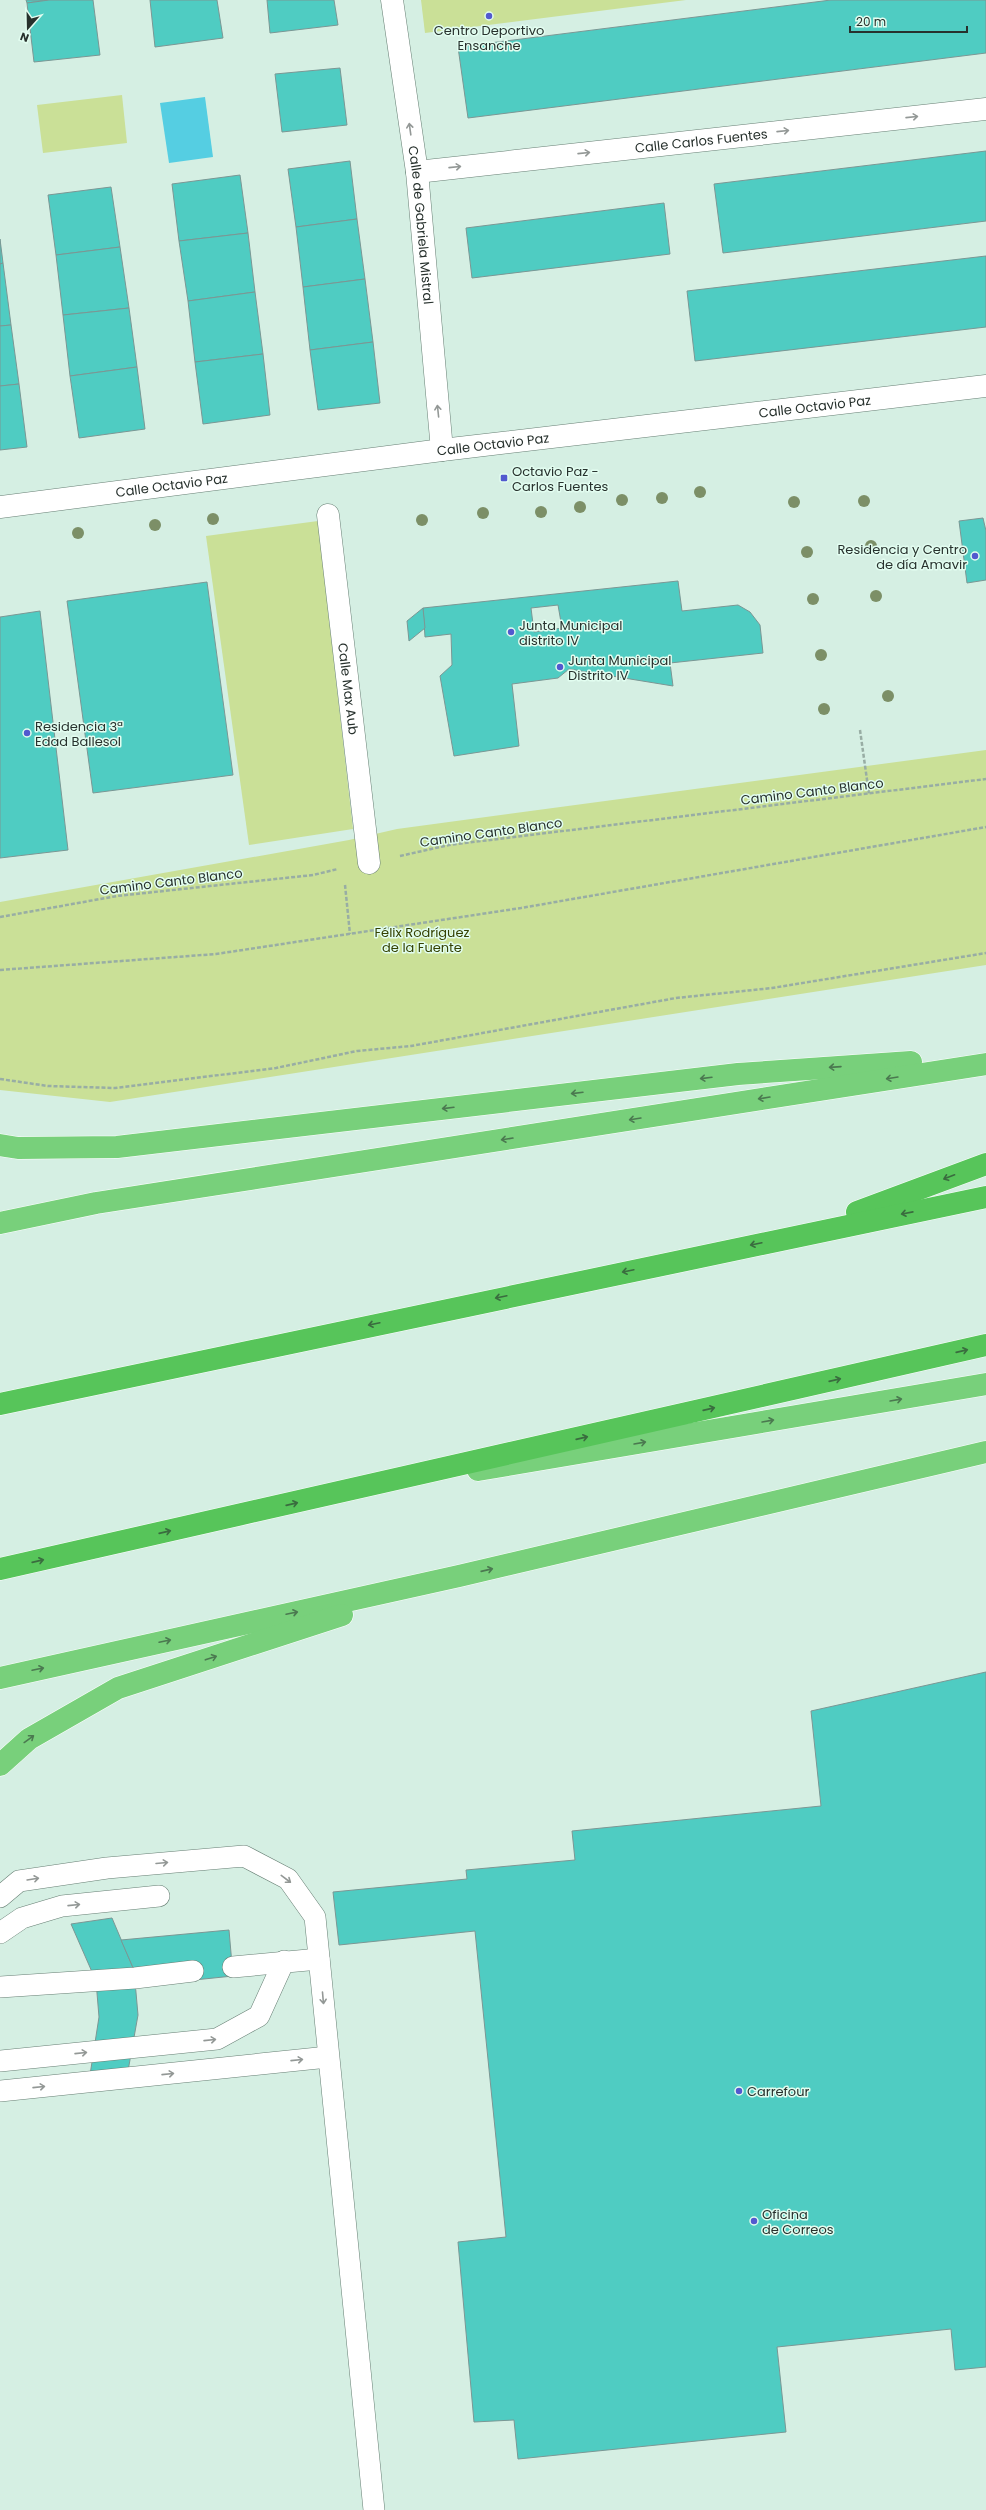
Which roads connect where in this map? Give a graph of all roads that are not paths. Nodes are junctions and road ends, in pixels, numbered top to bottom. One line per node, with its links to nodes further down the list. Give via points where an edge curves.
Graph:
1 (392, 0): 3 (street, Calle de Gabriela Mistral, one-way to 1)
2 (986, 109): 3 (street, Calle Carlos Fuentes, one-way to 2)
3 (416, 172): 5 (street, Calle de Gabriela Mistral, one-way to 3)
4 (986, 386): 5 (street, Calle Octavio Paz)
5 (442, 450): 6 (street, Calle Octavio Paz)
6 (0, 507)
7 (328, 515): 8 (street, Calle Max Aub)
8 (369, 863)
9 (986, 1057): 11 (highway, one-way to 11, via 738,1074 117,1147)
10 (986, 1064): 14 (highway, one-way to 14, via 96,1203)
11 (0, 1146)
12 (986, 1164): 15 (highway, one-way to 15)
13 (986, 1197): 15 (highway, one-way to 15)
14 (0, 1223)
15 (794, 1236): 18 (highway, one-way to 18)
16 (986, 1345): 20 (highway, one-way to 16)
17 (986, 1384): 20 (highway, one-way to 17)
18 (0, 1404)
19 (986, 1452): 22 (highway, one-way to 19)
20 (339, 1493): 21 (highway, one-way to 20)
21 (0, 1569)
22 (459, 1576): 23 (highway, one-way to 22); 24 (highway, one-way to 22, via 29,1739 118,1688)
23 (0, 1678)
24 (0, 1765)
25 (160, 1896): 27 (lane, one-way to 25, via 22,1918 62,1906)
26 (0, 1897): 28 (lane, one-way to 28, via 19,1881 107,1868 244,1856 288,1879 315,1917)
27 (0, 1933)
28 (319, 1959): 29 (lane); 33 (lane, one-way to 33)
29 (284, 1961): 30 (lane); 34 (lane, one-way to 29, via 217,2039 259,2016)
30 (233, 1967)
31 (192, 1971): 32 (lane)
32 (1, 1988)
33 (328, 2057): 35 (lane, one-way to 33); 36 (lane)
34 (0, 2061)
35 (0, 2091)
36 (374, 2510)

